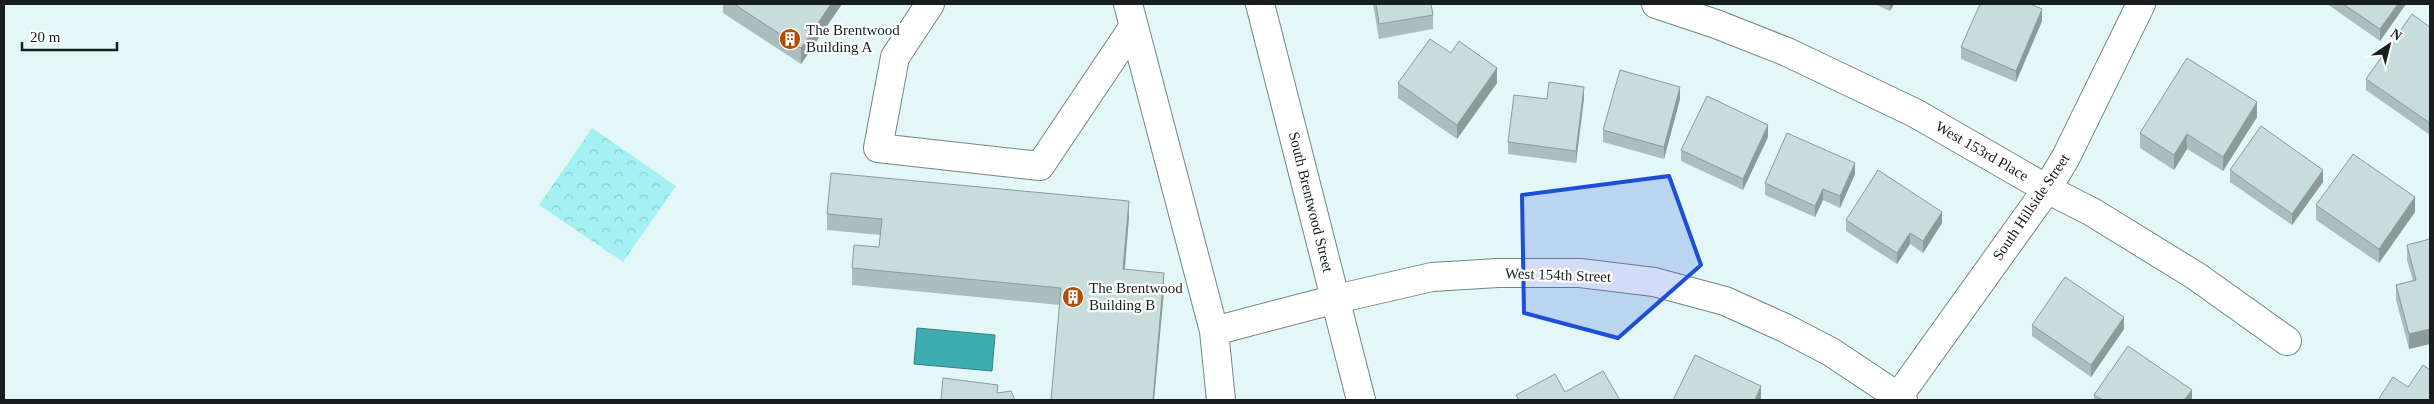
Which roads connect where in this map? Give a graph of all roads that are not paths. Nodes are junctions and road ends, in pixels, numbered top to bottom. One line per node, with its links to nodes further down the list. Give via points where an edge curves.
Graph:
1 (930, 4): 5 (street, via 895,57 878,148 1040,166)
2 (1260, 4): 7 (street, South Brentwood Street)
3 (1656, 4): 6 (street, West 153rd Place, via 1716,24 1845,78 1915,113)
4 (2141, 4): 6 (street, South Hillside Street)
5 (1131, 15): 8 (street)
6 (2047, 189): 9 (street, West 153rd Place, via 2092,212 2196,276); 10 (street, South Hillside Street)
7 (1336, 299): 8 (street, West 154th Street); 10 (street, West 154th Street, via 1432,277 1498,273 1580,273 1654,282 1725,301 1785,328 1831,352); 12 (street, South Brentwood Street)
8 (1214, 331): 11 (street)
9 (2287, 341)
10 (1900, 398)
11 (1221, 400)
12 (1361, 400)

